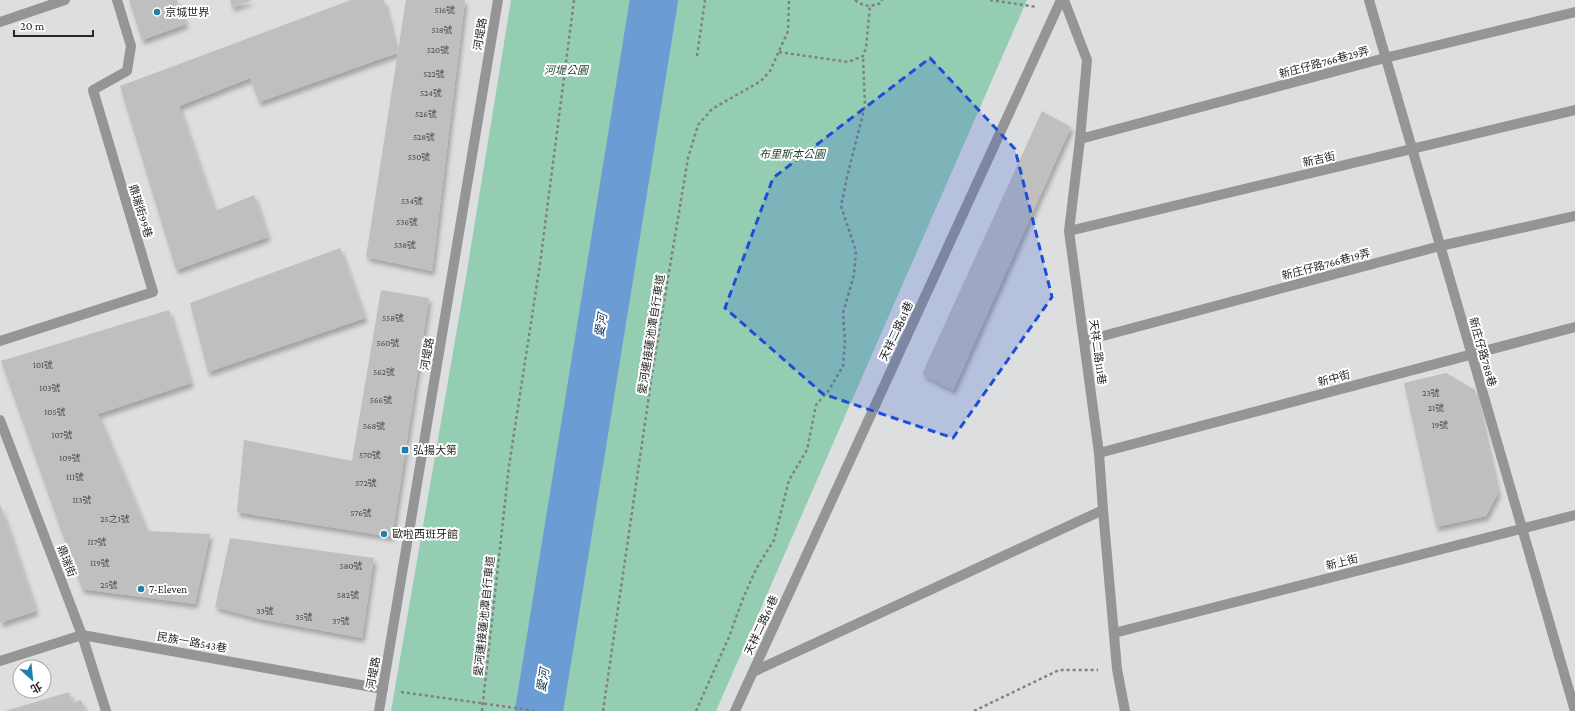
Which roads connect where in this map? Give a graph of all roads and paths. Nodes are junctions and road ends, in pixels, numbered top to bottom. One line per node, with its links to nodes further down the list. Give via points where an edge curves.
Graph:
1 (65, 0): 15 (street)
2 (117, 0): 27 (street, 鼎瑞街99巷, via 131,46 127,71 93,90 153,292)
3 (498, 0): 41 (street, 河堤路)
4 (574, 0): 42 (path, 愛河連接蓮池潭自行車道, via 540,264 509,466)
5 (705, 0): 17 (path)
6 (789, 0): 16 (path, 愛河連接蓮池潭自行車道, via 788,31)
7 (855, 0): 13 (path, via 864,6)
8 (882, 0): 13 (path, via 881,3)
9 (990, 0): 12 (path)
10 (1064, 0): 21 (street, 天祥二路111巷, via 1087,60)
11 (1369, 0): 19 (street, 新庄仔路788巷)
12 (1059, 5): 40 (street, 天祥二路61巷)
13 (870, 6): 18 (path, via 866,48)
14 (1575, 12): 19 (street, 新庄仔路766巷29弄)
15 (0, 22)
16 (779, 52): 18 (path, via 848,62); 47 (path, 愛河連接蓮池潭自行車道, via 762,81 712,109 698,125 688,158 653,368)
17 (697, 56)
18 (862, 56): 48 (path, via 865,106 841,206 856,250 854,275 843,313 843,366 829,390 816,405 807,450 789,480 774,540 756,568)
19 (1386, 58): 21 (street, 新庄仔路766巷29弄); 22 (street, 新庄仔路788巷)
20 (1575, 110): 22 (street, 新吉街)
21 (1080, 139): 24 (street, 天祥二路111巷)
22 (1412, 149): 24 (street, 新吉街); 25 (street, 新庄仔路788巷)
23 (1575, 216): 25 (street, 新庄仔路766巷19弄)
24 (1069, 231): 28 (street, 天祥二路111巷)
25 (1440, 246): 28 (street, 新庄仔路766巷19弄); 29 (street, 新庄仔路788巷)
26 (1575, 328): 29 (street, 新中街)
27 (0, 341)
28 (1084, 341): 32 (street, 天祥二路111巷)
29 (1471, 354): 32 (street, 新中街); 35 (street, 新庄仔路788巷)
30 (0, 420): 31 (street, 鼎瑞街)
31 (4, 442): 37 (street, 鼎瑞街)
32 (1099, 453): 33 (street, 天祥二路111巷)
33 (1102, 510): 36 (street, 天祥二路111巷); 40 (street, 天祥二路61巷)
34 (1575, 515): 35 (street, 新上街)
35 (1522, 528): 36 (street, 新上街); 52 (street, 新庄仔路788巷)
36 (1114, 633): 39 (street, 天祥二路111巷)
37 (82, 635): 38 (street, 民族一路543巷); 41 (street, 民族一路543巷); 43 (street, 鼎瑞街)
38 (0, 661)
39 (1117, 670): 50 (path, via 1059,670); 51 (street, 天祥二路111巷)
40 (753, 672): 49 (street, 天祥二路61巷)
41 (383, 689): 42 (path); 44 (street, 河堤路)
42 (483, 702): 45 (path, 愛河連接蓮池潭自行車道); 46 (path)
43 (106, 711)
44 (379, 711)
45 (482, 711)
46 (538, 711)
47 (603, 711)
48 (696, 711)
49 (735, 711)
50 (974, 711)
51 (1125, 711)
52 (1575, 711)

